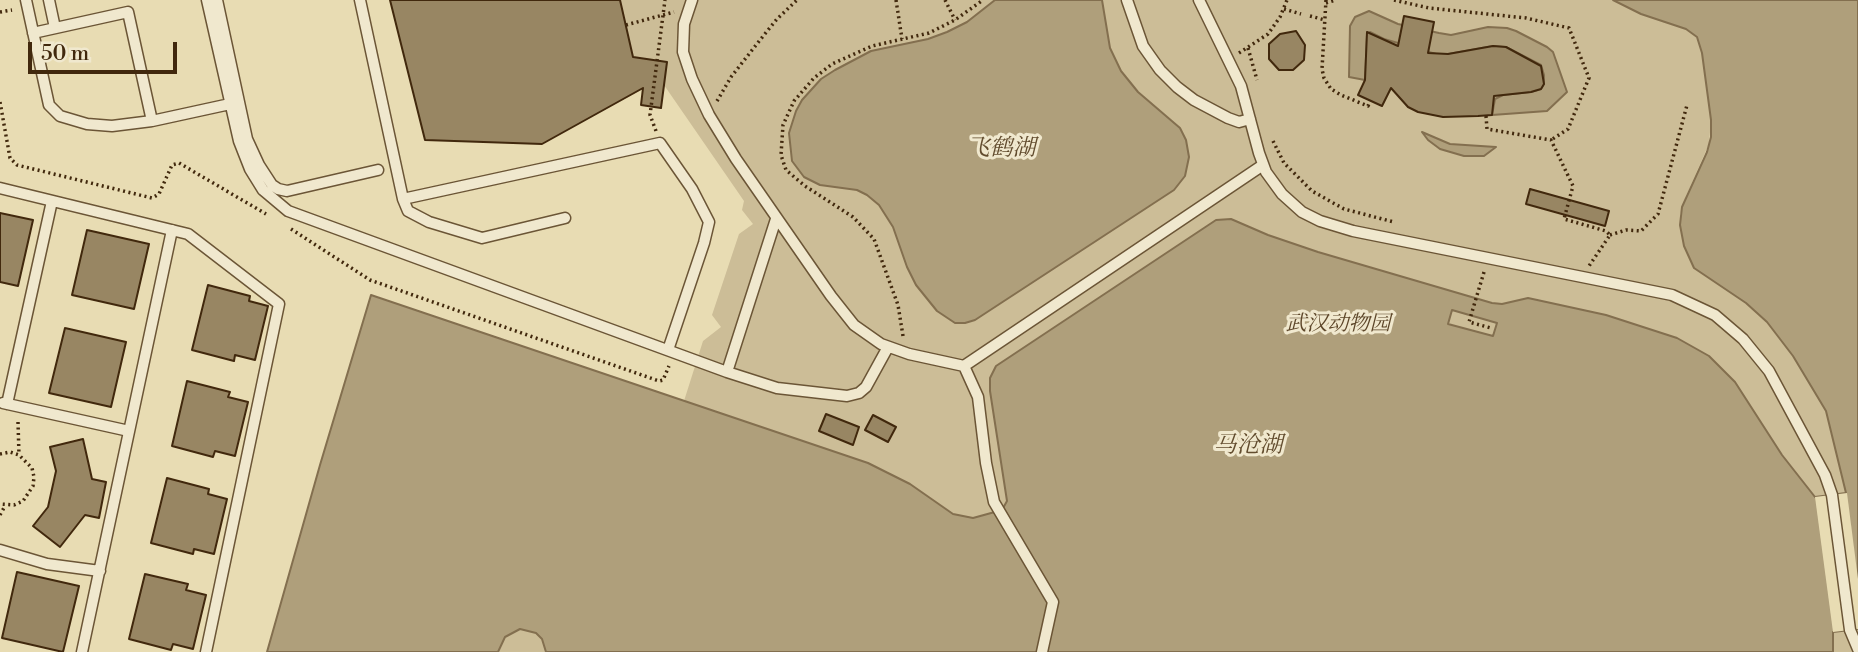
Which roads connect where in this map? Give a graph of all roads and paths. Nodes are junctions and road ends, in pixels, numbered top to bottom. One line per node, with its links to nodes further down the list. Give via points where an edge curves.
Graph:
1 (26, 0): 25 (lane)
2 (49, 0): 24 (lane)
3 (360, 0): 46 (lane)
4 (665, 0): 19 (path)
5 (797, 0): 34 (path, via 776,19 731,77)
6 (896, 0): 26 (path)
7 (945, 0): 21 (path)
8 (983, 0): 21 (path)
9 (1127, 0): 36 (lane, via 1143,46 1177,88 1220,115 1240,122)
10 (1199, 0): 28 (lane)
11 (1287, 0): 17 (path)
12 (1336, 0): 15 (path)
13 (1394, 0): 39 (path, via 1569,28 1589,78 1568,130)
14 (214, 1): 32 (lane); 45 (lane, via 247,139 267,180)
15 (1326, 1): 22 (path)
16 (690, 4): 19 (path); 34 (lane, via 683,52)
17 (1284, 9): 18 (path); 27 (path, via 1268,34)
18 (1301, 14)
19 (663, 15): 23 (path); 40 (path, via 650,115)
20 (1310, 16): 22 (path)
21 (955, 20): 26 (path)
22 (1325, 20): 30 (path, via 1322,69 1326,83 1341,95 1368,106)
23 (626, 24)
24 (55, 28): 25 (lane); 37 (lane, via 128,12)
25 (33, 33): 37 (lane, via 54,113 87,124)
26 (902, 39): 60 (path, via 850,55 814,78 786,116 781,155 795,179 853,217 874,239 898,305)
27 (1248, 48): 28 (path); 29 (path)
28 (1228, 59): 36 (lane)
29 (1259, 91)
30 (1370, 101)
31 (0, 103): 48 (path, via 10,158 17,165 152,198 159,194 172,165 179,163)
32 (230, 104): 37 (lane); 44 (lane, via 239,141)
33 (1687, 105): 54 (path, via 1658,214 1641,231)
34 (709, 115): 50 (lane)
35 (1486, 116): 39 (path, via 1487,129)
36 (1250, 119): 41 (lane)
37 (152, 121)
38 (1271, 138): 52 (path, via 1284,163 1312,191 1344,209)
39 (1551, 140): 54 (path, via 1573,186 1564,219)
40 (660, 142): 46 (lane); 59 (lane, via 709,222)
41 (1263, 164): 55 (lane, via 1288,200 1321,221); 61 (lane)
42 (378, 170): 45 (lane)
43 (0, 188): 47 (lane)
44 (263, 190): 45 (lane); 59 (lane, via 295,215)
45 (286, 191)
46 (403, 198): 49 (lane, via 408,211 421,219 482,238)
47 (52, 201): 53 (lane); 63 (lane)
48 (270, 217)
49 (565, 218)
50 (776, 219): 58 (lane, via 842,311 861,332); 62 (lane)
51 (281, 223): 59 (path, via 370,280 659,381)
52 (1404, 224)
53 (172, 230): 64 (lane); 73 (lane, via 188,234 276,301 279,308)
54 (1610, 235): 56 (path, via 1592,259)
55 (1488, 259): 56 (lane); 57 (path, via 1469,322)
56 (1587, 277): 71 (lane, via 1672,295 1700,307 1725,323 1758,355 1832,495 1850,630)
57 (1490, 328)
58 (888, 348): 60 (lane); 62 (lane, via 863,391 853,395 785,390)
59 (671, 351): 62 (lane)
60 (903, 352): 61 (lane)
61 (964, 366): 74 (lane, via 978,397 998,511 1053,602)
62 (727, 372)
63 (8, 404): 64 (lane); 66 (path)
64 (129, 431): 70 (lane)
65 (0, 454): 66 (path)
66 (19, 455): 67 (path, via 32,468 33,486 23,501)
67 (2, 505): 68 (path)
68 (0, 515)
69 (0, 550): 70 (lane, via 47,564)
70 (100, 571): 72 (lane)
71 (1858, 649)
72 (82, 652)
73 (206, 652)
74 (1042, 652)

